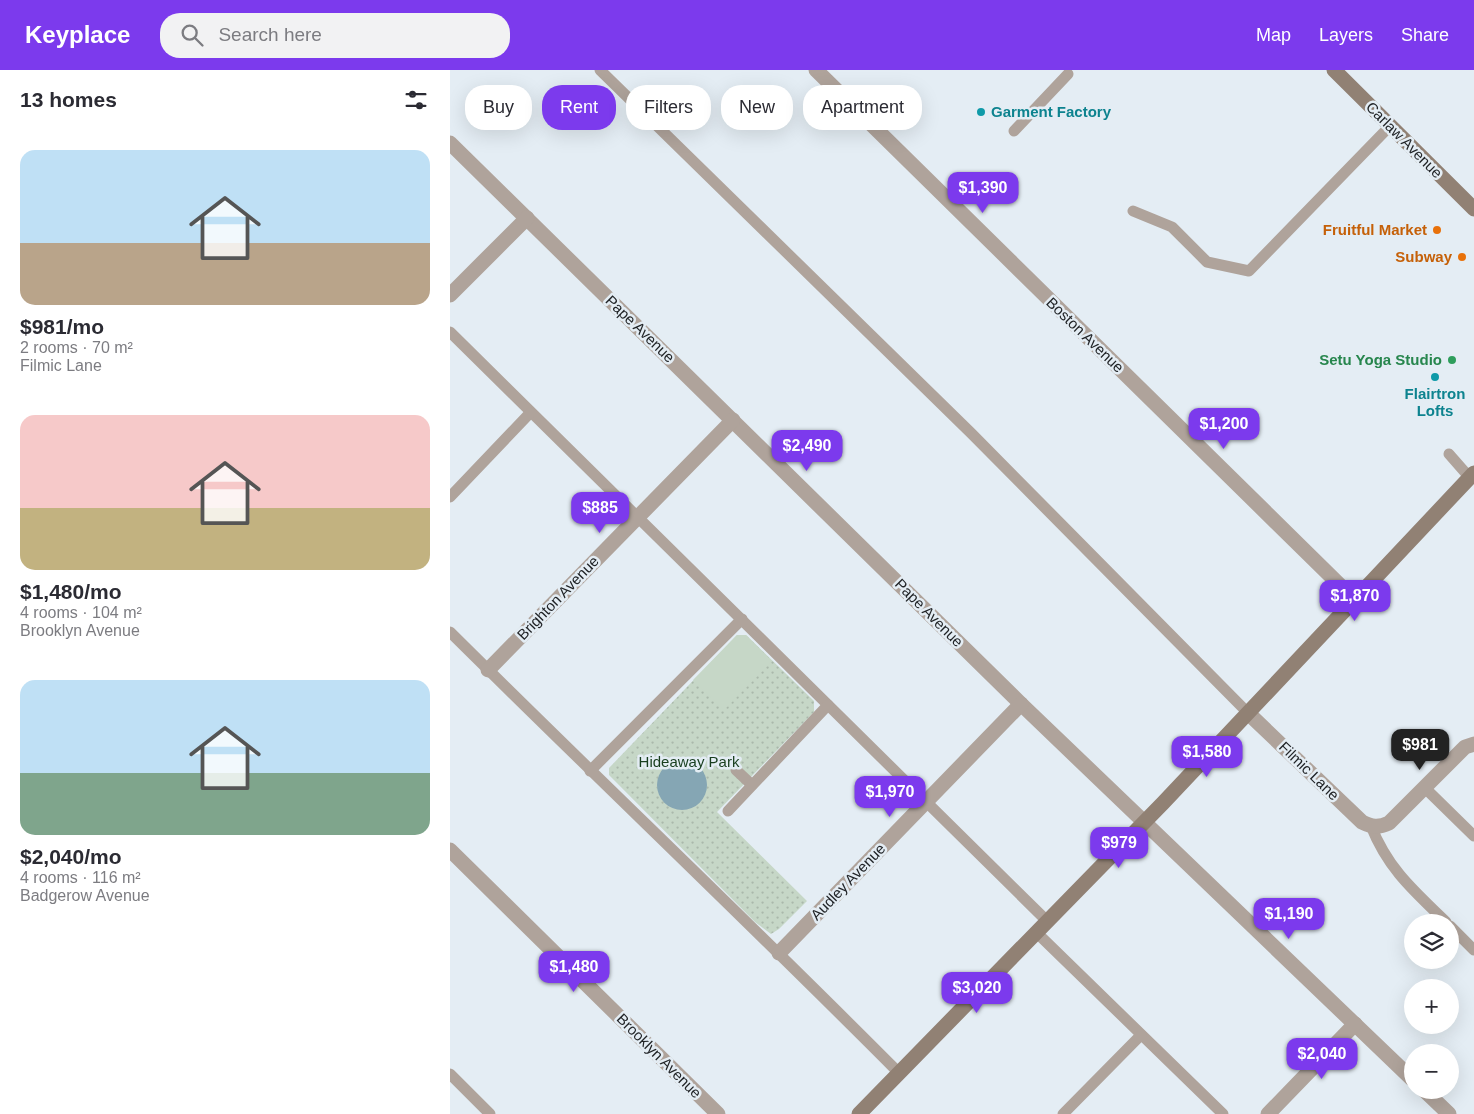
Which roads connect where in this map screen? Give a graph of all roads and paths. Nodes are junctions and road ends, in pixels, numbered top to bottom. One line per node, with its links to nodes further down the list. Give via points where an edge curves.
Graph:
1 (600, 70): 25 (lane, via 971,433)
2 (816, 70): 19 (street, Boston Avenue)
3 (1334, 70): 5 (street, Carlaw Avenue)
4 (1068, 74): 6 (lane)
5 (1390, 126): 8 (street, Carlaw Avenue); 9 (lane, via 1249,271 1207,262 1172,226)
6 (1014, 131)
7 (450, 143): 10 (street, Pape Avenue)
8 (1474, 209)
9 (1133, 211)
10 (527, 218): 11 (street); 14 (street, Pape Avenue)
11 (450, 295)
12 (450, 332): 13 (lane)
13 (530, 413): 17 (lane); 18 (lane)
14 (733, 420): 18 (street, Brighton Avenue); 23 (street, Pape Avenue)
15 (1449, 454): 16 (lane)
16 (1472, 475): 19 (street)
17 (450, 497)
18 (637, 517): 20 (lane); 22 (street, Brighton Avenue)
19 (1355, 600): 25 (street)
20 (742, 619): 24 (lane); 28 (lane)
21 (450, 632): 22 (lane)
22 (488, 670): 28 (lane)
23 (1021, 704): 31 (street, Audley Avenue); 33 (street, Pape Avenue)
24 (828, 705): 29 (lane); 31 (lane)
25 (1248, 713): 33 (street); 34 (street, Filmic Lane, via 1362,822)
26 (1474, 744): 30 (street, via 1465,748)
27 (736, 770): 29 (lane)
28 (590, 771): 42 (lane)
29 (752, 785): 32 (lane)
30 (1425, 788): 34 (street, via 1389,823); 35 (lane)
31 (927, 802): 38 (lane); 42 (street, Audley Avenue)
32 (728, 811)
33 (1144, 823): 38 (street); 43 (street, Pape Avenue)
34 (1371, 826): 37 (lane, via 1378,845 1401,878)
35 (1474, 836)
36 (450, 850): 50 (street, Brooklyn Avenue)
37 (1438, 914)
38 (1047, 920): 39 (street)
39 (1036, 932): 44 (lane); 46 (street)
40 (1459, 935): 41 (lane)
41 (1474, 950)
42 (779, 953): 46 (lane)
43 (1355, 1024): 45 (street, Pape Avenue); 54 (street)
44 (1142, 1035): 52 (lane); 53 (lane)
45 (1404, 1071)
46 (900, 1073): 51 (street)
47 (450, 1074): 49 (lane)
48 (1433, 1099): 55 (street)
49 (490, 1114)
50 (718, 1114)
51 (859, 1114)
52 (1063, 1114)
53 (1223, 1114)
54 (1268, 1114)
55 (1449, 1114)

